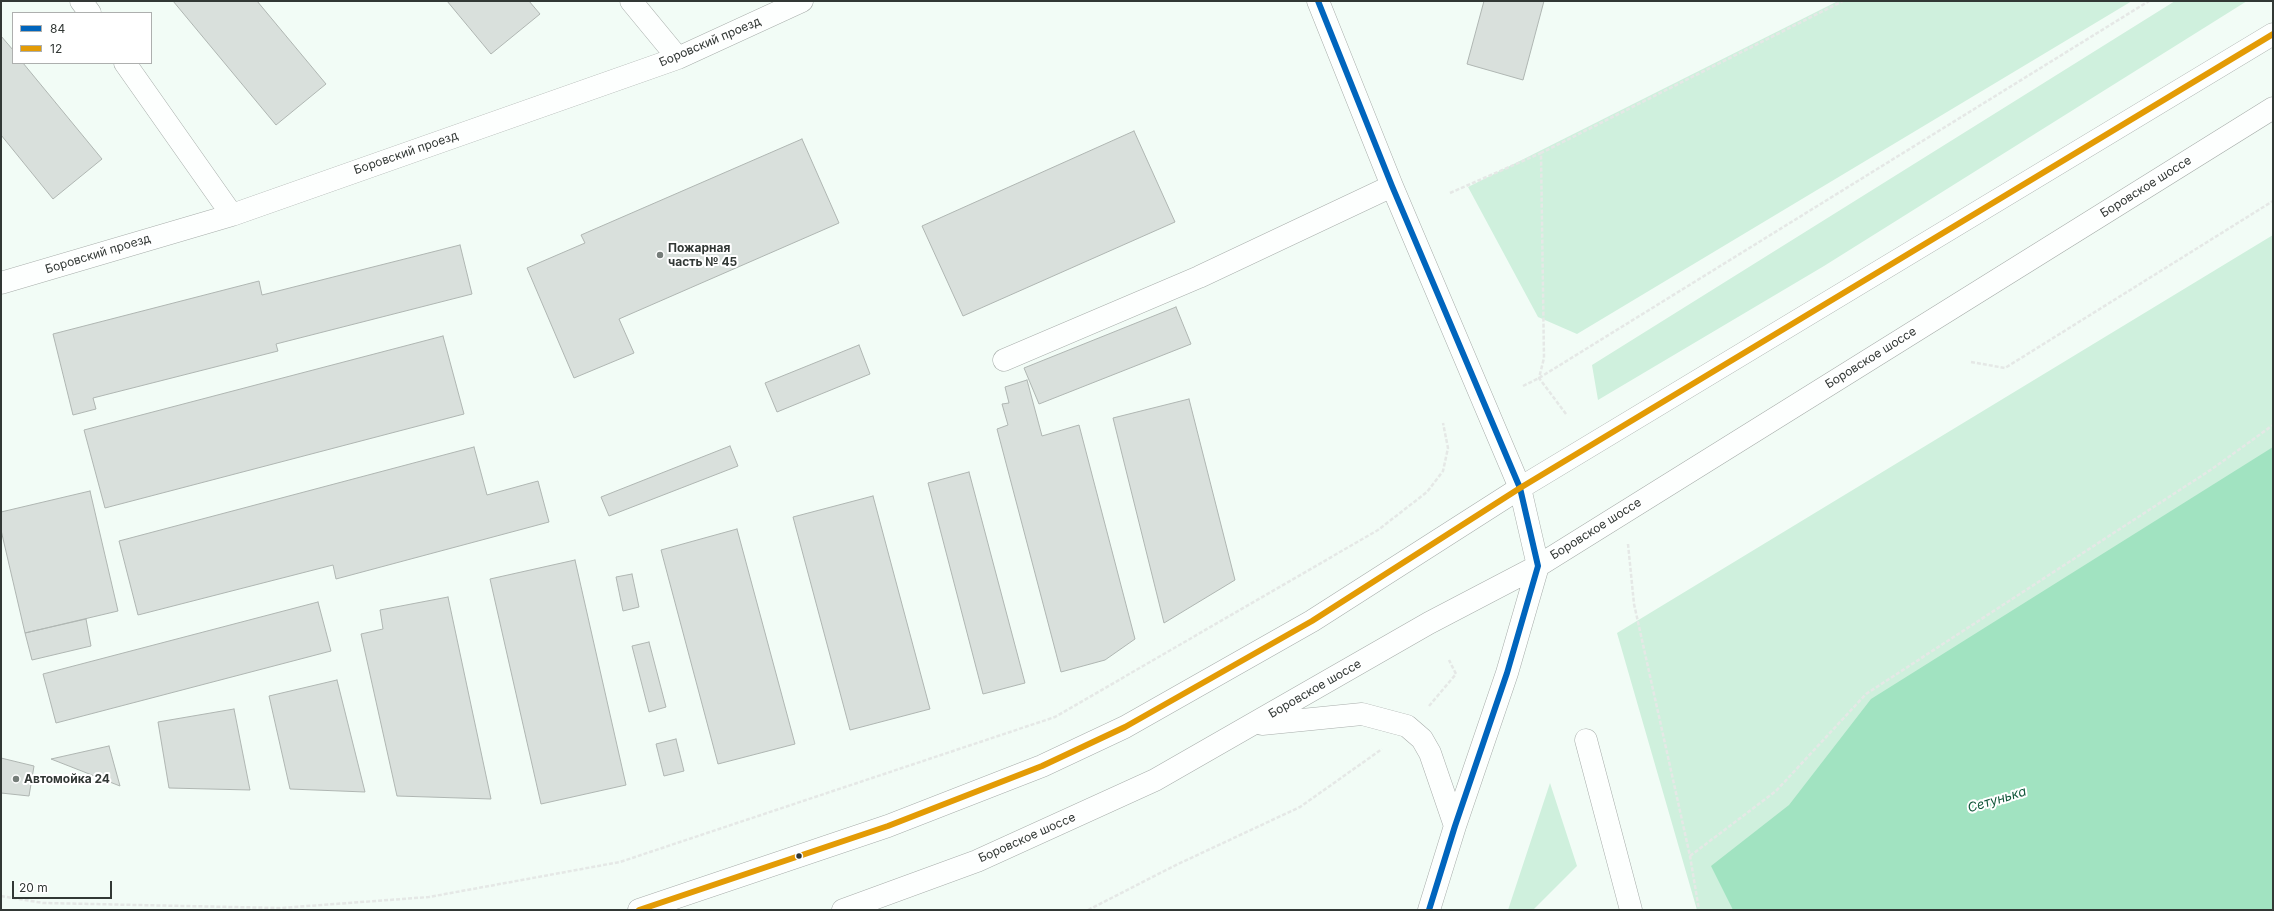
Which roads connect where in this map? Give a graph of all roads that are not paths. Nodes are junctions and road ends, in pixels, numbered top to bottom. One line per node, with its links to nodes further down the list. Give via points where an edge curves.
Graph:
1 (81, 1): 5 (main road)
2 (631, 1): 7 (main road)
3 (802, 1): 7 (main road, Боровский проезд)
4 (1318, 1): 10 (main road)
5 (89, 12)
6 (2273, 34): 14 (main road)
7 (678, 58): 11 (main road, Боровский проезд)
8 (126, 64): 11 (main road)
9 (2273, 108): 15 (main road, Боровское шоссе)
10 (1392, 186): 13 (main road, via 1199,277); 14 (main road)
11 (232, 214): 12 (main road, Боровский проезд)
12 (1, 283)
13 (1004, 360)
14 (1520, 488): 15 (main road); 19 (main road, via 1312,621 1125,727 1042,766 895,823)
15 (1538, 566): 16 (main road, Боровское шоссе, via 1429,623); 18 (main road, via 1508,673)
16 (1254, 724): 18 (main road, via 1362,714 1407,726 1422,739 1430,753); 20 (main road, Боровское шоссе, via 1155,780 1065,822 977,861)
17 (1586, 740): 22 (main road)
18 (1455, 826): 21 (main road)
19 (639, 910)
20 (843, 910)
21 (1429, 910)
22 (1631, 910)

